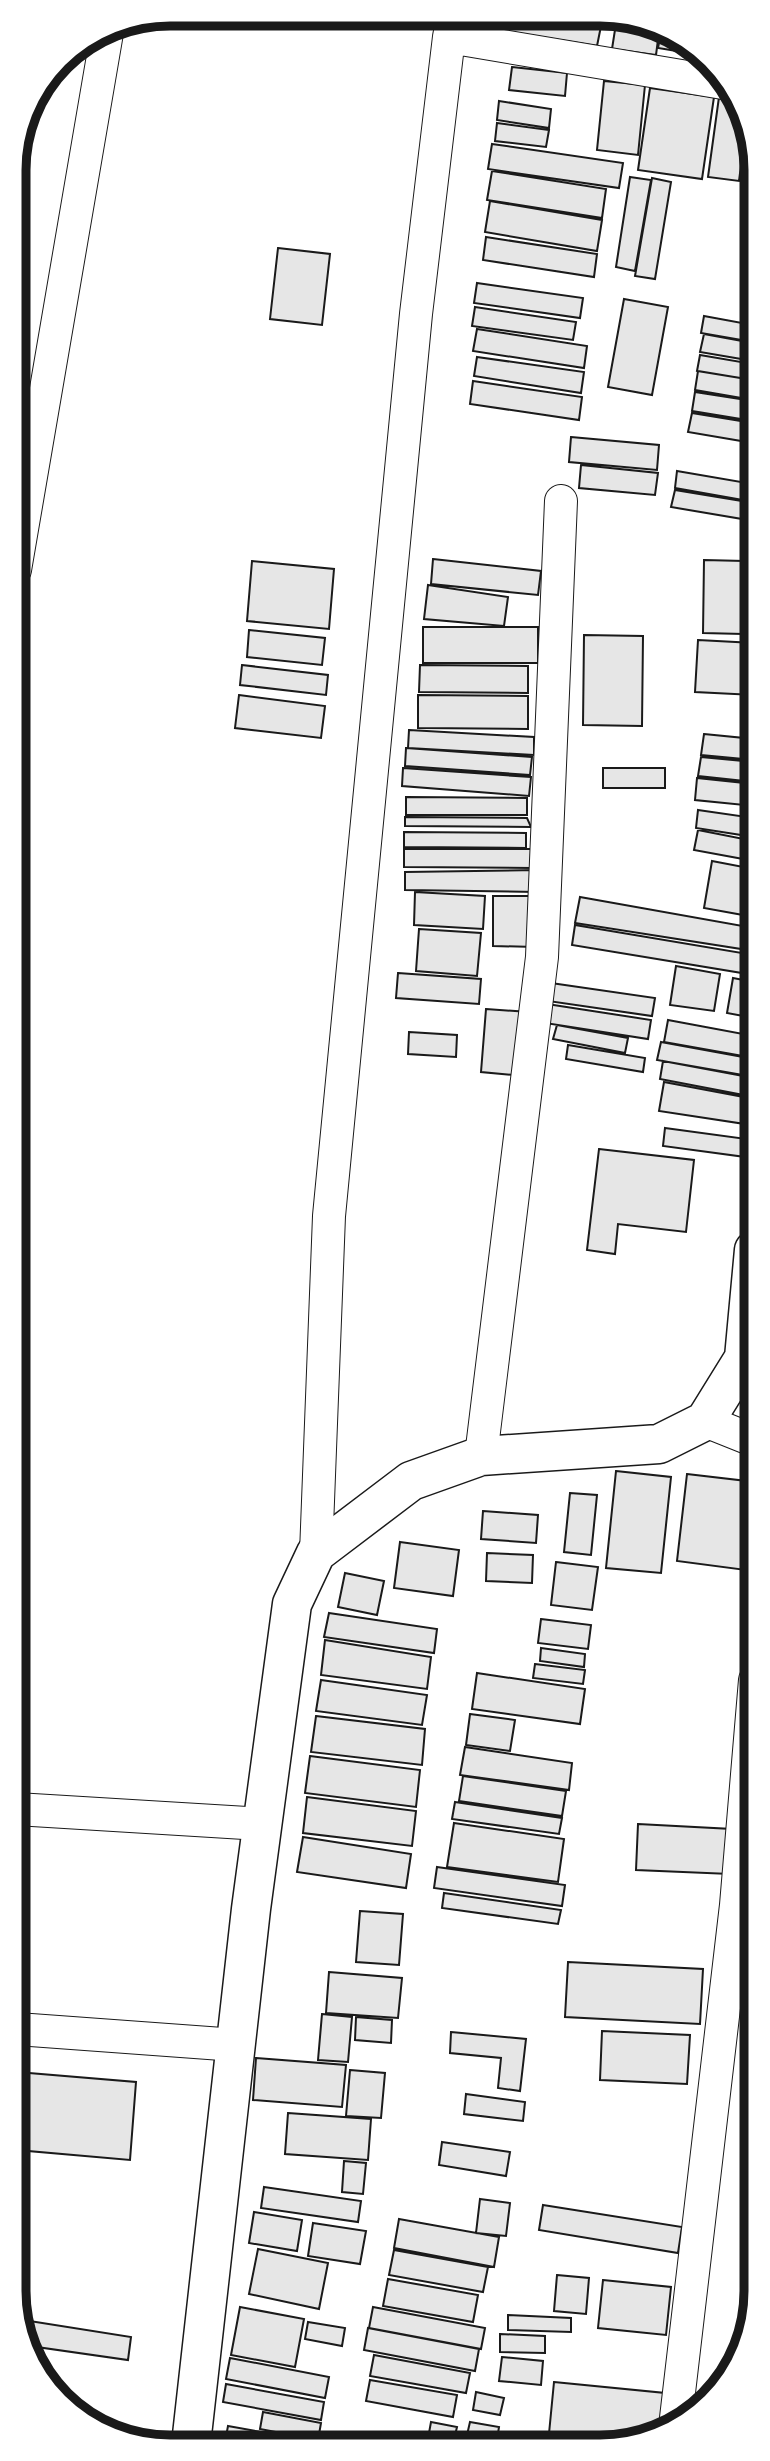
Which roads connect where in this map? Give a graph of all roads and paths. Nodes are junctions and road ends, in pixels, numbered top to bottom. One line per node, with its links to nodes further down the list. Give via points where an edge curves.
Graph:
1 (451, 27): 3 (street); 10 (street, via 416,314 329,1216)
2 (106, 41): 4 (street)
3 (713, 81)
4 (27, 501)
5 (561, 501): 9 (street, via 542,957)
6 (743, 1359): 7 (main road)
7 (705, 1421): 8 (street); 9 (main road, via 659,1444)
8 (743, 1436)
9 (481, 1456): 10 (main road, via 411,1481)
10 (316, 1553): 13 (main road, via 292,1604)
11 (26, 1811): 13 (street)
12 (743, 1819): 16 (street)
13 (262, 1824): 15 (main road)
14 (26, 2030): 15 (street)
15 (236, 2045): 17 (main road)
16 (677, 2413)
17 (192, 2435)

